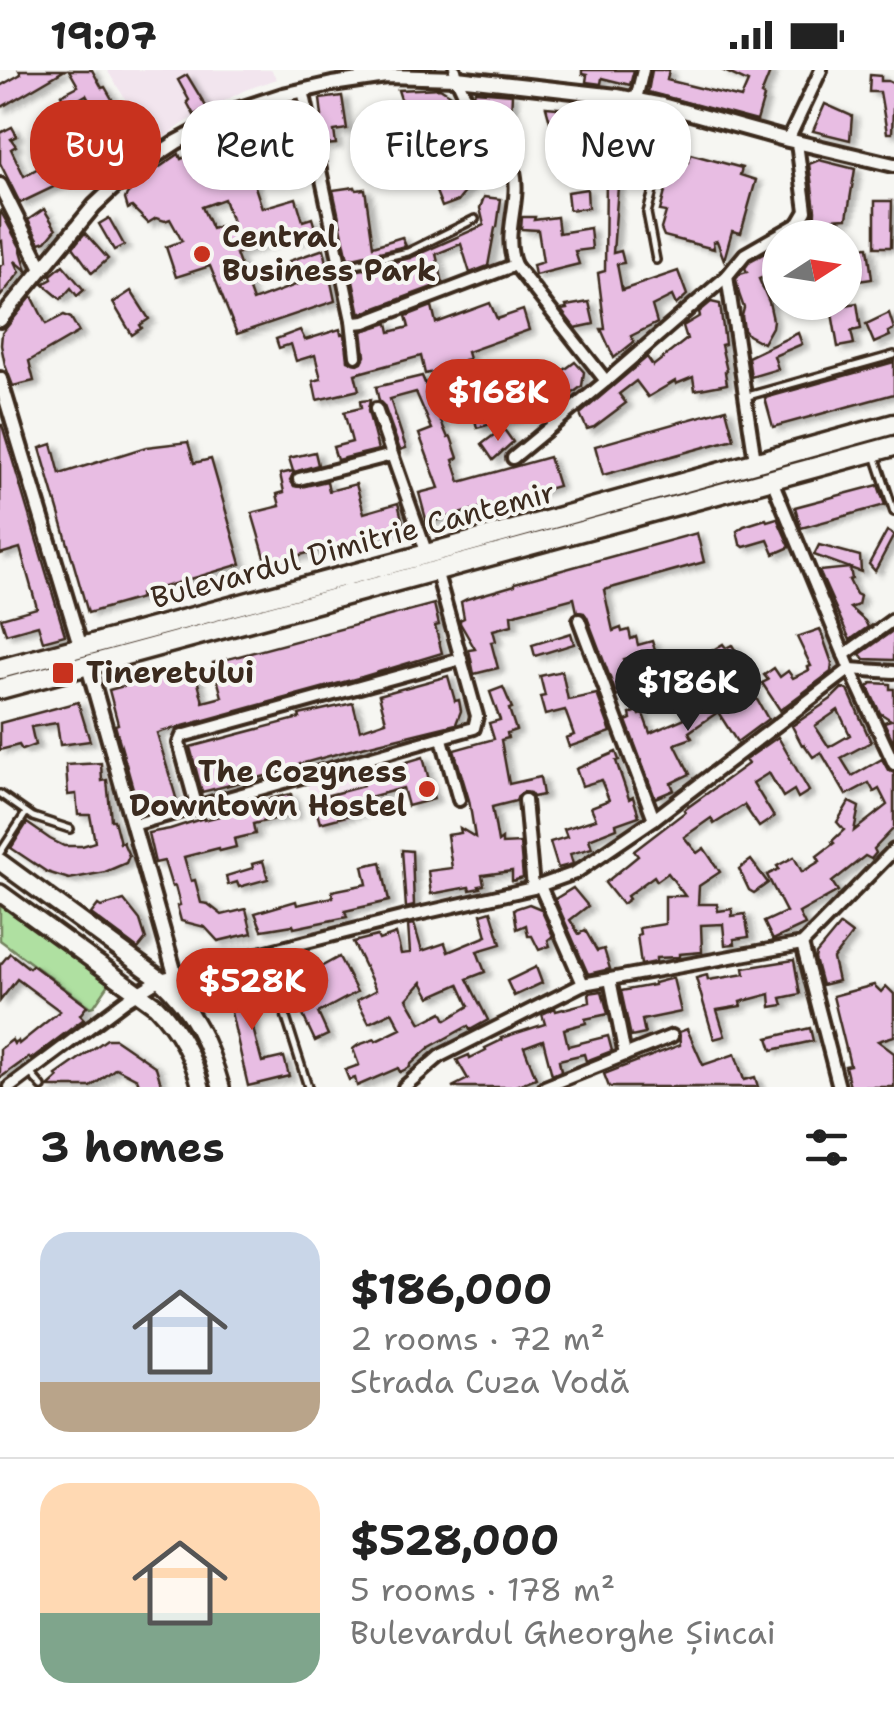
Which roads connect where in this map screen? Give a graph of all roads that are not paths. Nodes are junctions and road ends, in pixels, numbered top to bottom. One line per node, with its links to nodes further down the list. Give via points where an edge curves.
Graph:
1 (644, 70): 6 (street)
2 (821, 70): 9 (street)
3 (391, 73): 4 (street); 5 (street)
4 (456, 74): 6 (street); 15 (street, via 513,166)
5 (303, 90): 16 (street); 17 (street, via 237,110 152,159 102,197)
6 (636, 99): 7 (street)
7 (640, 100)
8 (691, 113): 9 (street)
9 (792, 141): 10 (street); 18 (street, via 804,216 744,254)
10 (894, 165)
11 (0, 185): 17 (street)
12 (651, 190): 14 (lane)
13 (475, 219): 16 (lane, via 408,252)
14 (656, 260)
15 (515, 265): 20 (street, via 365,322); 24 (street)
16 (340, 268): 20 (street)
17 (42, 269): 19 (street)
18 (727, 276): 24 (street); 25 (street)
19 (0, 320)
20 (352, 320): 22 (street)
21 (894, 355): 25 (lane)
22 (356, 356)
23 (0, 380): 40 (street)
24 (606, 381): 31 (street)
25 (745, 396): 32 (street)
26 (376, 409): 30 (street)
27 (894, 424): 32 (main road, Bulevardul Dimitrie Cantemir)
28 (894, 446): 29 (main road, Bulevardul Dimitrie Cantemir)
29 (873, 451): 33 (main road, Bulevardul Dimitrie Cantemir); 35 (lane)
30 (392, 455): 34 (street); 36 (street)
31 (513, 458)
32 (755, 461): 36 (main road, Bulevardul Dimitrie Cantemir)
33 (771, 478): 36 (main road, Bulevardul Dimitrie Cantemir); 39 (street)
34 (299, 479)
35 (894, 512)
36 (432, 562): 40 (main road, Bulevardul Dimitrie Cantemir); 41 (street)
37 (579, 620): 53 (street)
38 (894, 620): 39 (street)
39 (844, 655): 43 (street)
40 (85, 657): 42 (main road, Bulevardul Dimitrie Cantemir); 45 (main road, Bulevardul Dimitrie Cantemir); 54 (street)
41 (461, 658): 46 (street, via 477,722); 51 (street, via 182,736)
42 (0, 669)
43 (850, 669): 44 (street); 47 (street); 53 (street)
44 (894, 672)
45 (0, 689)
46 (442, 738): 49 (street); 51 (street)
47 (894, 764)
48 (0, 794): 52 (lane)
49 (459, 800)
50 (525, 800): 59 (street)
51 (196, 808): 54 (street)
52 (26, 813): 55 (lane); 57 (lane)
53 (654, 819): 59 (street, via 575,873)
54 (133, 826): 63 (street)
55 (70, 829)
56 (894, 850): 61 (street)
57 (0, 853)
58 (0, 862): 63 (main road)
59 (537, 887): 62 (street); 65 (street)
60 (0, 893): 66 (main road)
61 (802, 944): 64 (street); 77 (street)
62 (264, 952): 63 (street); 74 (lane)
63 (168, 977): 66 (street); 73 (main road, via 207,1041)
64 (610, 979): 65 (street); 68 (street)
65 (582, 984): 75 (street, via 440,1056)
66 (139, 992): 69 (street); 72 (main road, via 180,1034)
67 (672, 1036): 68 (street)
68 (626, 1055): 76 (street)
69 (30, 1073): 70 (street); 71 (lane)
70 (10, 1087)
71 (42, 1087)
72 (201, 1087)
73 (222, 1087)
74 (308, 1087)
75 (404, 1087)
76 (545, 1087)
77 (839, 1087)

